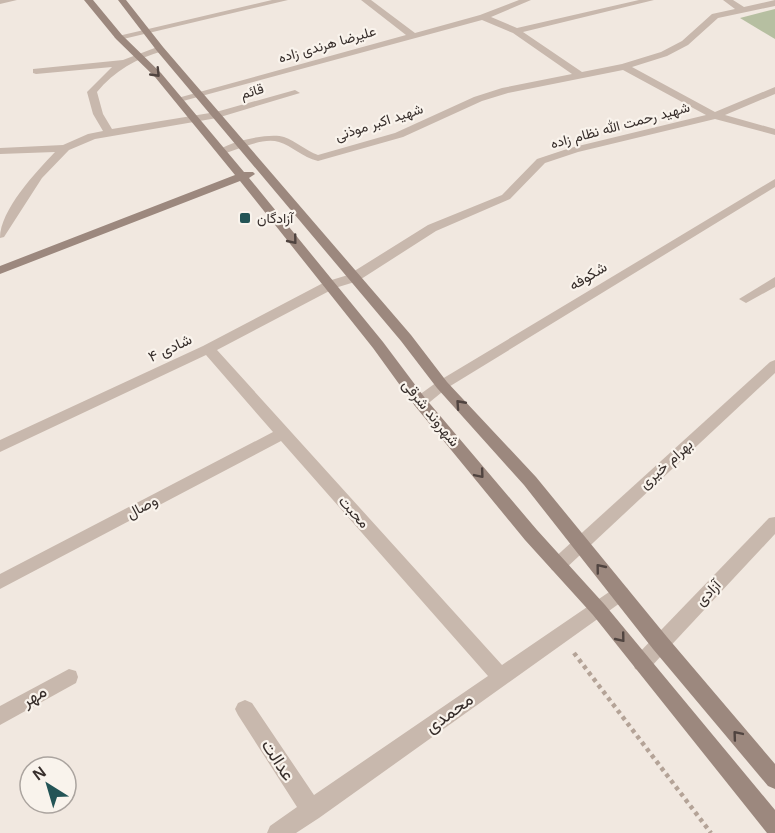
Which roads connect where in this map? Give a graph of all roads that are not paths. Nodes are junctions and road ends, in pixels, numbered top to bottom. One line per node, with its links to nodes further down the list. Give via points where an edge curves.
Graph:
1 (13, 0): 9 (street)
2 (88, 0): 16 (main road, شهروند شرقی)
3 (122, 0): 14 (main road, شهروند شرقی)
4 (284, 0): 14 (street)
5 (364, 0): 15 (street)
6 (527, 0): 12 (street, علیرضا هرندی زاده)
7 (651, 0): 13 (street)
8 (727, 0): 11 (street)
9 (0, 1)
10 (775, 3): 11 (street, شهید اکبر موذنی)
11 (742, 10): 19 (street, شهید اکبر موذنی, via 715,16 685,43)
12 (483, 17): 13 (street); 15 (street, علیرضا هرندی زاده)
13 (516, 31): 21 (street)
14 (146, 32): 16 (street); 17 (main road, شهروند شرقی)
15 (412, 35): 24 (street, علیرضا هرندی زاده)
16 (119, 37): 18 (main road, شهروند شرقی)
17 (160, 49): 18 (street); 24 (main road, شهروند شرقی)
18 (132, 59): 20 (street); 25 (main road, شهروند شرقی, one-way to 25, via 158,75); 30 (street, via 92,92)
19 (624, 67): 21 (street, شهید اکبر موذنی); 27 (street)
20 (36, 71)
21 (582, 76): 31 (street, شهید اکبر موذنی, via 506,90 399,135 318,158 304,155 281,139)
22 (775, 90): 27 (street, شهید رحمت الله نظام زاده)
23 (295, 93): 26 (street, قائم)
24 (199, 94): 25 (street, علیرضا هرندی زاده); 26 (main road, شهروند شرقی)
25 (179, 99): 28 (main road, شهروند شرقی)
26 (217, 115): 28 (street, قائم); 31 (main road, شهروند شرقی)
27 (715, 116): 29 (street); 40 (street, شهید رحمت الله نظام زاده, via 541,162 506,197 432,228)
28 (196, 119): 30 (street, قائم); 34 (main road, شهروند شرقی)
29 (775, 132)
30 (109, 134): 32 (street, قائم, via 92,136)
31 (241, 146): 34 (street, شهید اکبر موذنی); 35 (main road, شهروند شرقی)
32 (64, 148): 33 (street); 38 (street, via 38,176)
33 (0, 151)
34 (222, 151): 36 (main road, شهروند شرقی)
35 (261, 171): 36 (main road); 40 (main road, شهروند شرقی)
36 (242, 177): 39 (main road); 42 (main road, شهروند شرقی, one-way to 42)
37 (775, 182): 46 (street, شکوفه)
38 (0, 234)
39 (0, 270)
40 (353, 278): 42 (street, شادی ۴); 46 (main road, شهروند شرقی)
41 (775, 281): 43 (street)
42 (330, 285): 44 (street, شادی ۴); 47 (main road, شهروند شرقی)
43 (746, 299)
44 (208, 349): 48 (street, محبت); 49 (street, شادی ۴)
45 (775, 365): 51 (street, بهرام خیری)
46 (442, 385): 47 (street, شکوفه); 51 (main road, شهروند شرقی, one-way to 46, via 530,481)
47 (420, 402): 52 (main road, شهروند شرقی, one-way to 52)
48 (284, 433): 53 (street, وصال); 58 (street, محبت)
49 (0, 446)
50 (775, 523): 56 (street, آزادی)
51 (580, 543): 52 (street, بهرام خیری); 54 (main road, شهروند شرقی, one-way to 51)
52 (558, 565): 55 (main road, شهروند شرقی)
53 (0, 582)
54 (621, 593): 55 (street, محمدی); 56 (main road, شهروند شرقی)
55 (599, 610): 57 (main road, شهروند شرقی, one-way to 57); 58 (street, محمدی)
56 (660, 643): 57 (street, آزادی); 62 (main road, شهروند شرقی, one-way to 56)
57 (642, 663): 64 (main road, شهروند شرقی)
58 (500, 676): 63 (street, محمدی)
59 (69, 677): 61 (street, مهر)
60 (245, 708): 63 (street, عدالت)
61 (0, 716)
62 (775, 779)
63 (312, 811): 65 (street, محمدی)
64 (775, 826)
65 (284, 831)

